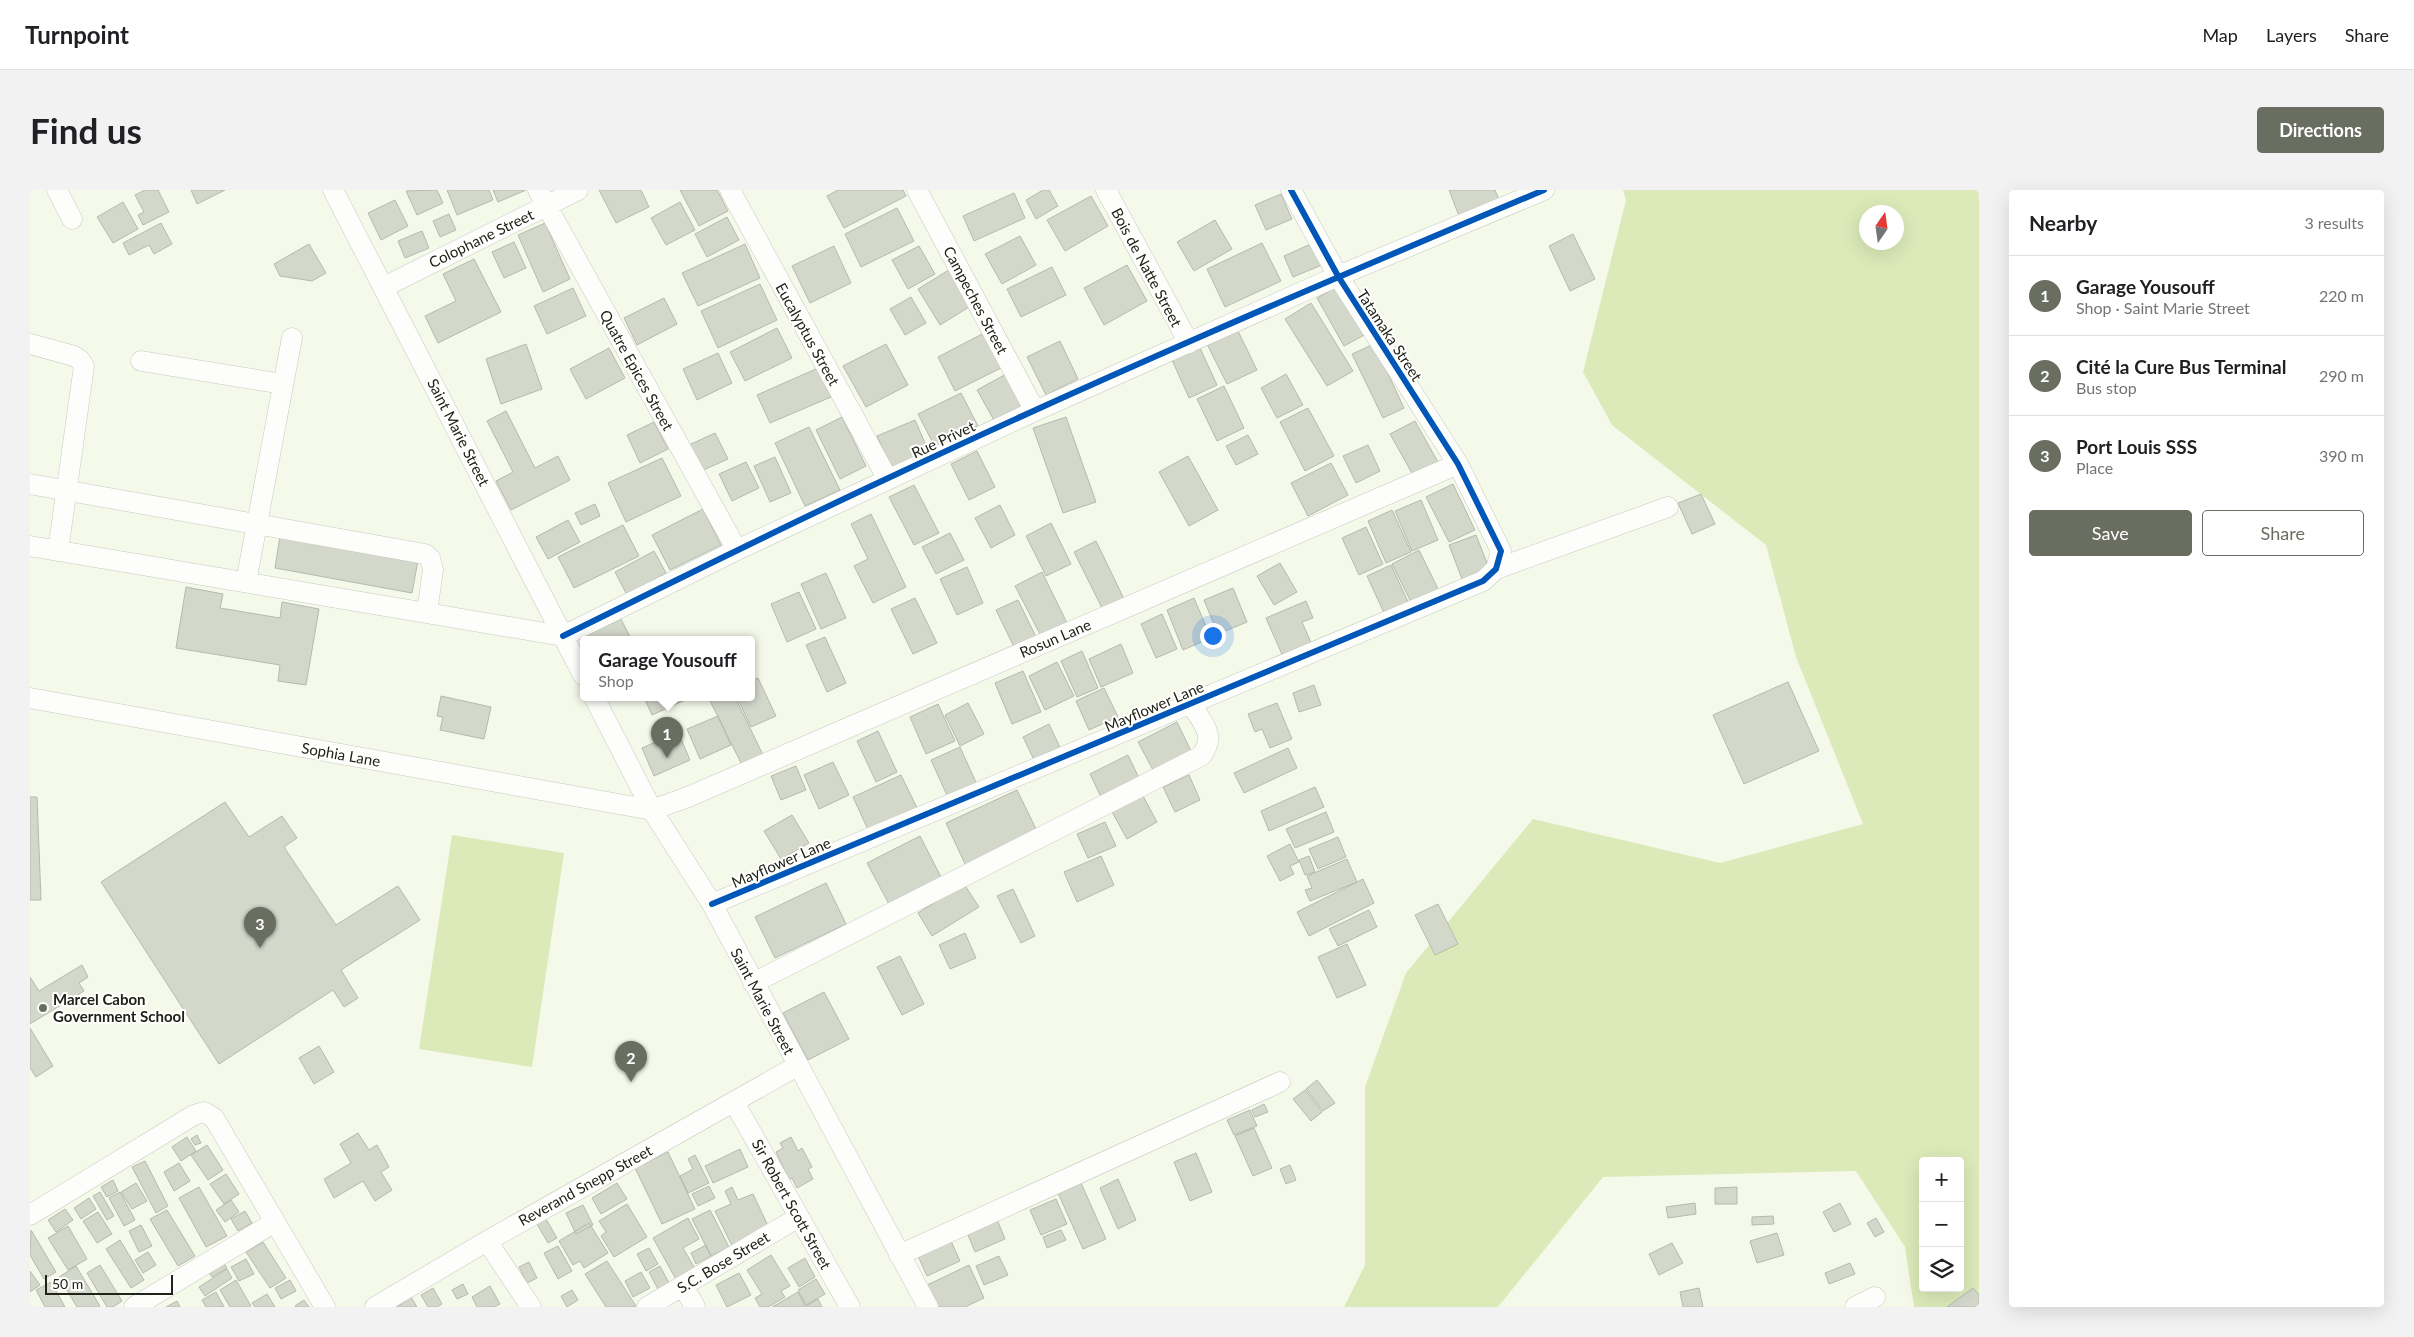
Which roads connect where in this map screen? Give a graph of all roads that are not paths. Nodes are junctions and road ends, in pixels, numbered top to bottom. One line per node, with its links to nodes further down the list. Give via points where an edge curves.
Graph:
1 (57, 190): 10 (street)
2 (333, 190): 12 (street, Saint Marie Street)
3 (578, 190): 9 (street, Colophane Street)
4 (730, 190): 20 (street, Eucalyptus Street)
5 (917, 190): 18 (street, Campeches Street)
6 (1106, 190): 14 (street, Bois de Natte Street)
7 (1292, 190): 11 (street, Tatamaka Street)
8 (1544, 190): 11 (street, Rue Privet)
9 (542, 198): 12 (street, Colophane Street); 26 (street, Quatre Epices Street)
10 (72, 219)
11 (1338, 276): 14 (street, Rue Privet); 19 (street, Tatamaka Street)
12 (384, 287): 31 (street, Saint Marie Street)
13 (292, 338): 17 (street)
14 (1189, 343): 18 (street, Rue Privet)
15 (30, 344): 22 (street, via 74,356 84,366)
16 (141, 361): 17 (street)
17 (284, 384): 24 (street)
18 (1035, 411): 20 (street, Rue Privet)
19 (1458, 464): 28 (street, via 1501,551); 36 (street, Rosun Lane)
20 (887, 478): 26 (street, Rue Privet)
21 (30, 484): 22 (street)
22 (66, 490): 24 (street); 27 (street)
23 (1668, 507): 28 (street, Mayflower Lane)
24 (257, 524): 29 (street); 30 (street, via 425,554 430,558 432,570)
25 (30, 546): 27 (street)
26 (737, 550): 31 (street, Rue Privet)
27 (58, 551): 29 (street)
28 (1496, 568): 35 (street, Mayflower Lane, via 1483,581)
29 (246, 582): 30 (street)
30 (427, 612): 31 (street)
31 (563, 636): 32 (street, Saint Marie Street)
32 (580, 670)
33 (30, 698): 36 (street, Sophia Lane)
34 (596, 701): 36 (street, Saint Marie Street)
35 (1191, 704): 37 (street, Mayflower Lane); 38 (street, via 1210,736 1209,746 1201,756)
36 (652, 810): 37 (street, Saint Marie Street)
37 (712, 904): 38 (street, Saint Marie Street)
38 (753, 983): 39 (street, Saint Marie Street)
39 (797, 1066): 41 (street, Reverand Snepp Street); 46 (street, Saint Marie Street)
40 (1280, 1082): 46 (street)
41 (734, 1102): 43 (street, Sir Robert Scott Street); 45 (street, Reverand Snepp Street)
42 (30, 1214): 44 (street, via 204,1112 214,1118)
43 (799, 1217): 47 (street, S.C. Bose Street); 55 (street, Sir Robert Scott Street)
44 (275, 1222): 49 (street); 50 (street)
45 (486, 1241): 51 (street, Reverand Snepp Street); 52 (street)
46 (900, 1255): 56 (street, Saint Marie Street)
47 (683, 1286): 53 (street, S.C. Bose Street); 54 (street)
48 (1876, 1297): 57 (street)
49 (134, 1307)
50 (325, 1307)
51 (375, 1307)
52 (531, 1307)
53 (647, 1307)
54 (695, 1307)
55 (850, 1307)
56 (928, 1307)
57 (1855, 1307)

